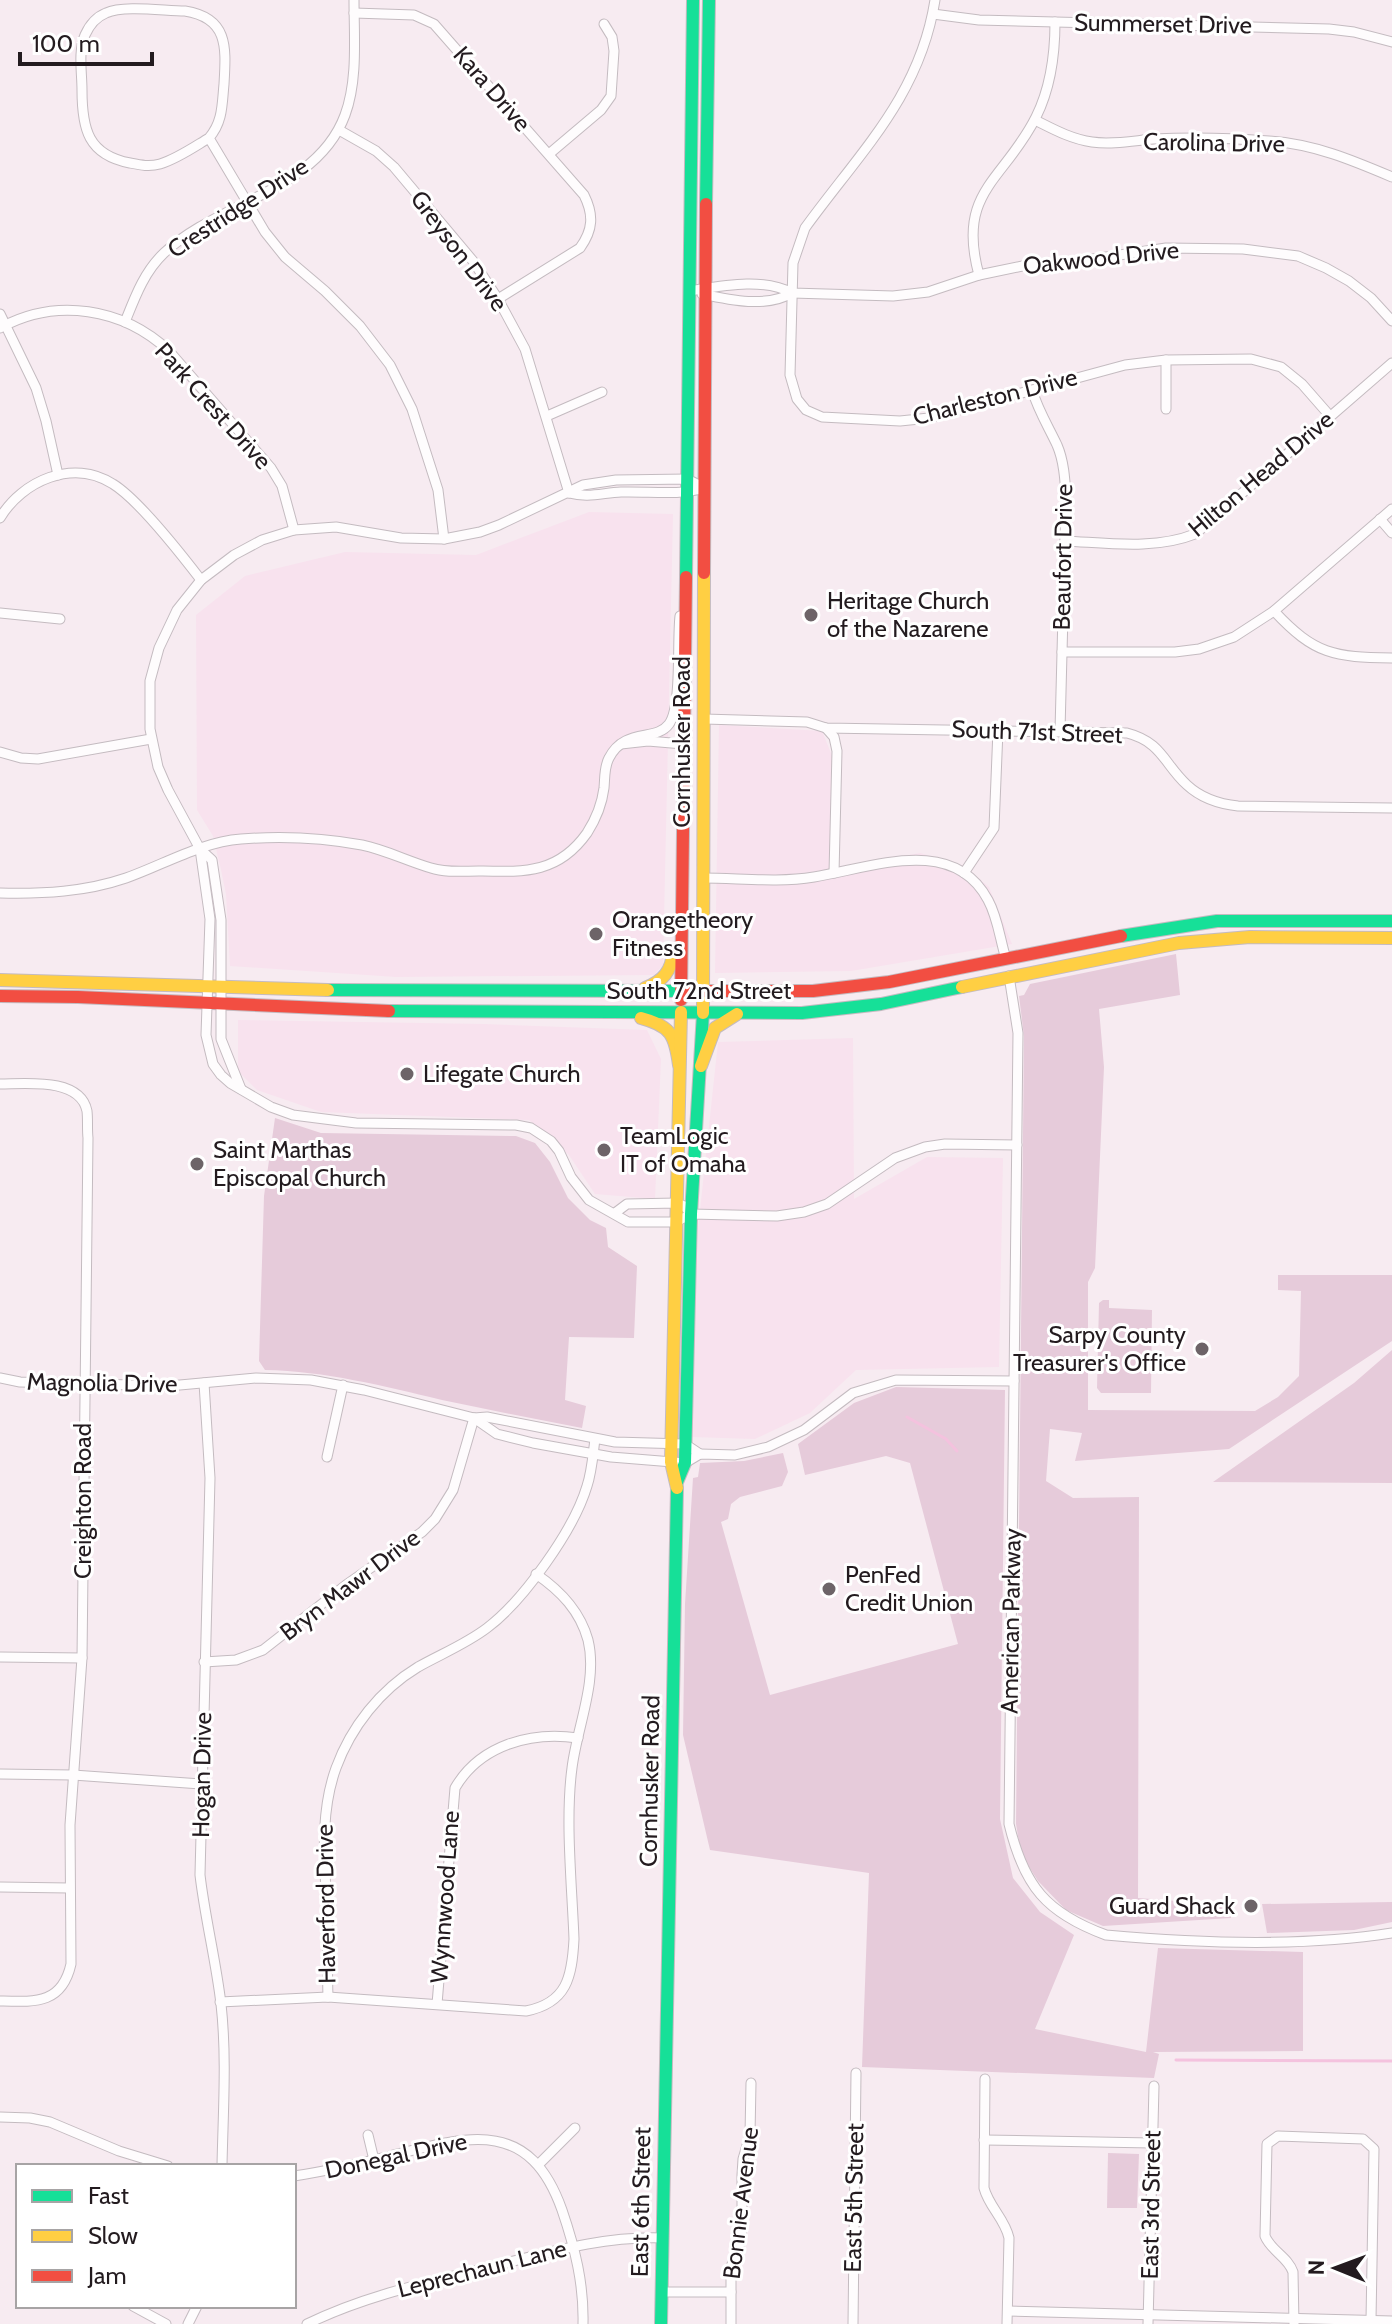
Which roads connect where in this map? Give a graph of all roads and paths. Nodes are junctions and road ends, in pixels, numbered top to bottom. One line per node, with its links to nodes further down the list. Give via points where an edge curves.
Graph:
1 (354, 0): 5 (street, Crestridge Drive)
2 (693, 0): 17 (main road, Cornhusker Road)
3 (709, 0): 18 (main road, Cornhusker Road)
4 (935, 0): 6 (street, Charleston Drive)
5 (354, 13): 11 (street, Crestridge Drive, via 351,90); 13 (street, Kara Drive, via 414,15 434,24)
6 (933, 14): 7 (street, Summerset Drive); 19 (street, Charleston Drive, via 922,55 900,101 805,228 793,263)
7 (1055, 22): 9 (street, Summerset Drive, via 1329,29); 10 (street, via 1051,76)
8 (604, 24): 13 (street, via 614,51 611,96)
9 (1392, 42)
10 (1035, 120): 14 (street, Carolina Drive, via 1093,142 1299,144); 16 (street, via 975,212 971,233)
11 (339, 130): 15 (street, Crestridge Drive, via 312,162); 20 (street, Greyson Drive, via 394,167)
12 (209, 138): 12 (street, via 221,114 226,50 216,26 197,13 129,10 105,13 90,26 82,50 82,110 90,137 105,157 147,166); 15 (street)
13 (549, 154): 20 (street, Kara Drive, via 590,207 589,237 580,248)
14 (1392, 177)
15 (246, 202): 23 (street, Crestridge Drive, via 163,254 141,282); 42 (street, via 285,257 360,326 390,365 412,409 438,490)
16 (979, 275): 19 (street, Oakwood Drive, via 928,292 893,296); 22 (street, Oakwood Drive, via 1166,248 1273,251 1298,256 1349,281)
17 (689, 291): 18 (street, Oakwood Drive); 33 (main road, Cornhusker Road)
18 (705, 291): 19 (street, Oakwood Drive, via 728,285 779,286); 19 (street, Oakwood Drive, via 728,300 779,301); 34 (main road, Cornhusker Road)
19 (792, 293): 27 (street, Charleston Drive, via 792,387 806,410 822,417 929,418)
20 (498, 299): 30 (street, Greyson Drive, via 525,349)
21 (0, 314): 24 (street)
22 (1392, 321)
23 (125, 322): 24 (street, Park Crest Drive, via 66,310); 40 (street, Park Crest Drive, via 169,351 271,468)
24 (3, 326): 32 (street, via 36,388)
25 (1166, 360): 27 (street, Charleston Drive, via 1125,365); 29 (street); 31 (street, Charleston Drive, via 1269,362 1302,384)
26 (1392, 363): 31 (street, Hilton Head Drive)
27 (1032, 390): 43 (street, Beaufort Drive, via 1064,472)
28 (602, 392): 30 (street)
29 (1166, 409)
30 (547, 416): 35 (street, Greyson Drive)
31 (1330, 416): 43 (street, Hilton Head Drive, via 1195,534 1165,543)
32 (58, 475): 38 (street, via 20,493); 45 (street, via 89,475 111,482)
33 (687, 479): 34 (street); 35 (street, via 616,480); 36 (main road, Cornhusker Road)
34 (705, 488): 36 (street); 51 (main road, Cornhusker Road)
35 (569, 493): 36 (street); 42 (street, via 480,532)
36 (687, 493): 44 (main road, Cornhusker Road)
37 (1392, 509): 39 (street)
38 (0, 518)
39 (1380, 519): 41 (street); 46 (street)
40 (294, 530): 42 (street, via 336,527); 45 (street, via 234,555)
41 (1392, 533)
42 (444, 539)
43 (1065, 541): 49 (street, Beaufort Drive)
44 (687, 567): 51 (main road, via 694,708); 56 (street, via 673,714 661,730); 57 (main road, Cornhusker Road)
45 (201, 580): 55 (street, via 177,610 159,648 150,681)
46 (1274, 611): 49 (street, via 1234,637 1199,649); 50 (street, via 1322,650)
47 (0, 613): 48 (street)
48 (60, 619)
49 (1062, 652): 54 (street, Beaufort Drive)
50 (1392, 658)
51 (704, 719): 52 (street, South 71st Street, via 807,722); 63 (main road, Cornhusker Road)
52 (826, 728): 53 (street, South 71st Street); 61 (street, via 837,751)
53 (998, 730): 54 (street, South 71st Street); 62 (street, via 996,819)
54 (1060, 731): 59 (street, South 71st Street, via 1139,736 1160,751 1188,786 1228,805)
55 (151, 739): 58 (street, via 38,759); 60 (street, via 168,790)
56 (621, 744): 57 (street); 60 (street, via 607,760 601,803 578,845 532,871 434,869 374,847 334,841 239,839)
57 (683, 744): 73 (main road, via 675,782 673,964 662,981); 74 (main road, Cornhusker Road)
58 (0, 752)
59 (1392, 808)
60 (200, 849): 64 (street, via 84,889); 72 (street, via 212,860 220,899)
61 (834, 873): 62 (street, via 918,859); 63 (street, via 803,879)
62 (964, 873): 69 (street, via 995,914)
63 (703, 878): 68 (main road, Cornhusker Road)
64 (0, 893)
65 (1392, 921): 66 (main road, South 72nd Street, via 1237,920)
66 (1117, 937): 69 (main road, South 72nd Street); 70 (main road, via 1016,966)
67 (1392, 938): 70 (main road, South 72nd Street, via 1204,940)
68 (703, 948): 75 (main road, Cornhusker Road); 76 (main road, via 714,976)
69 (1006, 959): 76 (main road, South 72nd Street, via 863,986); 79 (main road, via 993,971 926,985)
70 (1009, 976): 79 (main road, South 72nd Street); 88 (street, American Parkway, via 1018,1033)
71 (0, 980): 72 (main road, South 72nd Street)
72 (214, 987): 73 (main road, South 72nd Street); 78 (street)
73 (636, 991): 74 (main road, South 72nd Street)
74 (681, 991): 75 (main road, South 72nd Street); 81 (main road, Cornhusker Road)
75 (703, 991): 76 (main road, South 72nd Street); 82 (main road, Cornhusker Road)
76 (753, 991)
77 (0, 996): 78 (main road, South 72nd Street)
78 (213, 1004): 80 (main road, South 72nd Street); 87 (street, via 224,1052); 87 (street, via 206,1035 213,1064)
79 (881, 1004): 83 (main road, South 72nd Street)
80 (618, 1012): 81 (main road, South 72nd Street); 84 (main road, via 657,1021 668,1029 676,1041)
81 (681, 1012): 82 (main road, South 72nd Street); 84 (main road, Cornhusker Road)
82 (703, 1013): 83 (main road, South 72nd Street); 85 (main road, Cornhusker Road)
83 (739, 1013): 85 (main road, via 714,1027)
84 (679, 1065): 89 (main road, Cornhusker Road)
85 (701, 1066): 91 (main road, Cornhusker Road)
86 (0, 1084): 96 (street, Creighton Road, via 64,1088 79,1096 87,1109)
87 (241, 1089): 90 (street, via 271,1107 316,1119 531,1128 551,1141 589,1200)
88 (1017, 1145): 91 (street, via 925,1147 895,1158 827,1204 804,1212); 94 (street, American Parkway)
89 (677, 1203): 90 (street, via 627,1204); 91 (street); 92 (main road, Cornhusker Road)
90 (615, 1213): 92 (street, via 628,1222)
91 (691, 1214): 92 (street); 101 (main road, Cornhusker Road)
92 (676, 1222): 100 (main road, Cornhusker Road)
93 (0, 1378): 96 (street, Magnolia Drive)
94 (1014, 1381): 103 (street, via 896,1380 853,1393 804,1430 768,1447 735,1455); 118 (street, American Parkway, via 1009,1824 1023,1870 1052,1907 1106,1935 1278,1941)
95 (204, 1383): 96 (street, Magnolia Drive); 97 (street, Magnolia Drive, via 256,1378); 111 (street, Hogan Drive, via 210,1478)
96 (83, 1385): 110 (street, Creighton Road)
97 (343, 1385): 98 (street, Magnolia Drive); 104 (street)
98 (474, 1418): 99 (street); 102 (street, via 497,1434); 111 (street, Bryn Mawr Drive, via 453,1490 422,1532 263,1650 236,1660)
99 (595, 1439): 100 (street); 102 (street, Haverford Drive)
100 (671, 1444): 101 (street); 105 (main road, Cornhusker Road)
101 (685, 1444): 103 (street); 106 (main road, Cornhusker Road)
102 (593, 1454): 105 (street); 108 (street, Haverford Drive, via 587,1487 570,1527)
103 (700, 1454): 106 (street)
104 (327, 1457)
105 (671, 1462): 106 (street); 107 (main road, Cornhusker Road)
106 (685, 1463): 107 (main road, Cornhusker Road)
107 (677, 1482): 125 (main road, Cornhusker Road)
108 (536, 1574): 112 (street, via 569,1602 588,1640 589,1680); 119 (street, Haverford Drive, via 487,1628 393,1685 362,1719 345,1748 324,1819)
109 (0, 1657): 110 (street)
110 (82, 1658): 114 (street, Creighton Road)
111 (204, 1662): 115 (street, Hogan Drive)
112 (578, 1738): 122 (street, Wynnwood Lane, via 535,1736 498,1748 466,1769 455,1788); 122 (street, via 570,1795 573,1961 564,1989 541,2008 526,2011)
113 (0, 1774): 114 (street)
114 (73, 1775): 115 (street); 117 (street, Creighton Road)
115 (201, 1784): 121 (street, Hogan Drive, via 200,1875)
116 (0, 1887): 117 (street)
117 (69, 1888): 120 (street, Creighton Road, via 71,1964 62,1987 48,1998)
118 (1392, 1933)
119 (328, 1997): 121 (street); 122 (street)
120 (0, 2001)
121 (220, 2002): 135 (street, Hogan Drive)
122 (437, 2004)
123 (856, 2073): 153 (street, East 5th Street)
124 (985, 2079): 131 (street)
125 (665, 2081): 138 (main road, East 6th Street)
126 (751, 2083): 141 (street, Bonnie Avenue, via 742,2227 731,2267)
127 (1154, 2086): 132 (street, East 3rd Street)
128 (0, 2117): 134 (street, via 50,2122)
129 (575, 2128): 136 (street)
130 (368, 2135): 133 (street)
131 (984, 2140): 132 (street); 143 (street, via 984,2188 1009,2238)
132 (1152, 2143): 144 (street, East 3rd Street)
133 (374, 2160): 136 (street, Donegal Drive, via 477,2139 508,2144); 137 (street, Donegal Drive)
134 (161, 2164)
135 (222, 2164)
136 (539, 2164): 139 (street, via 556,2192)
137 (296, 2176)
138 (663, 2238): 139 (street, Leprechaun Lane); 140 (main road, East 6th Street)
139 (574, 2246): 149 (street, Leprechaun Lane, via 380,2294); 150 (street)
140 (662, 2292): 141 (street); 151 (main road, East 6th Street)
141 (731, 2292): 152 (street, Bonnie Avenue)
142 (137, 2308): 148 (street)
143 (1008, 2311): 144 (street); 154 (street)
144 (1148, 2320): 146 (street)
145 (1371, 2320): 146 (street); 146 (street, via 1374,2149 1363,2139 1278,2136 1267,2144 1265,2236 1291,2265); 147 (street)
146 (1294, 2321)
147 (1392, 2321)
148 (166, 2324)
149 (307, 2324)
150 (583, 2324)
151 (661, 2324)
152 (731, 2324)
153 (853, 2324)
154 (1007, 2324)

